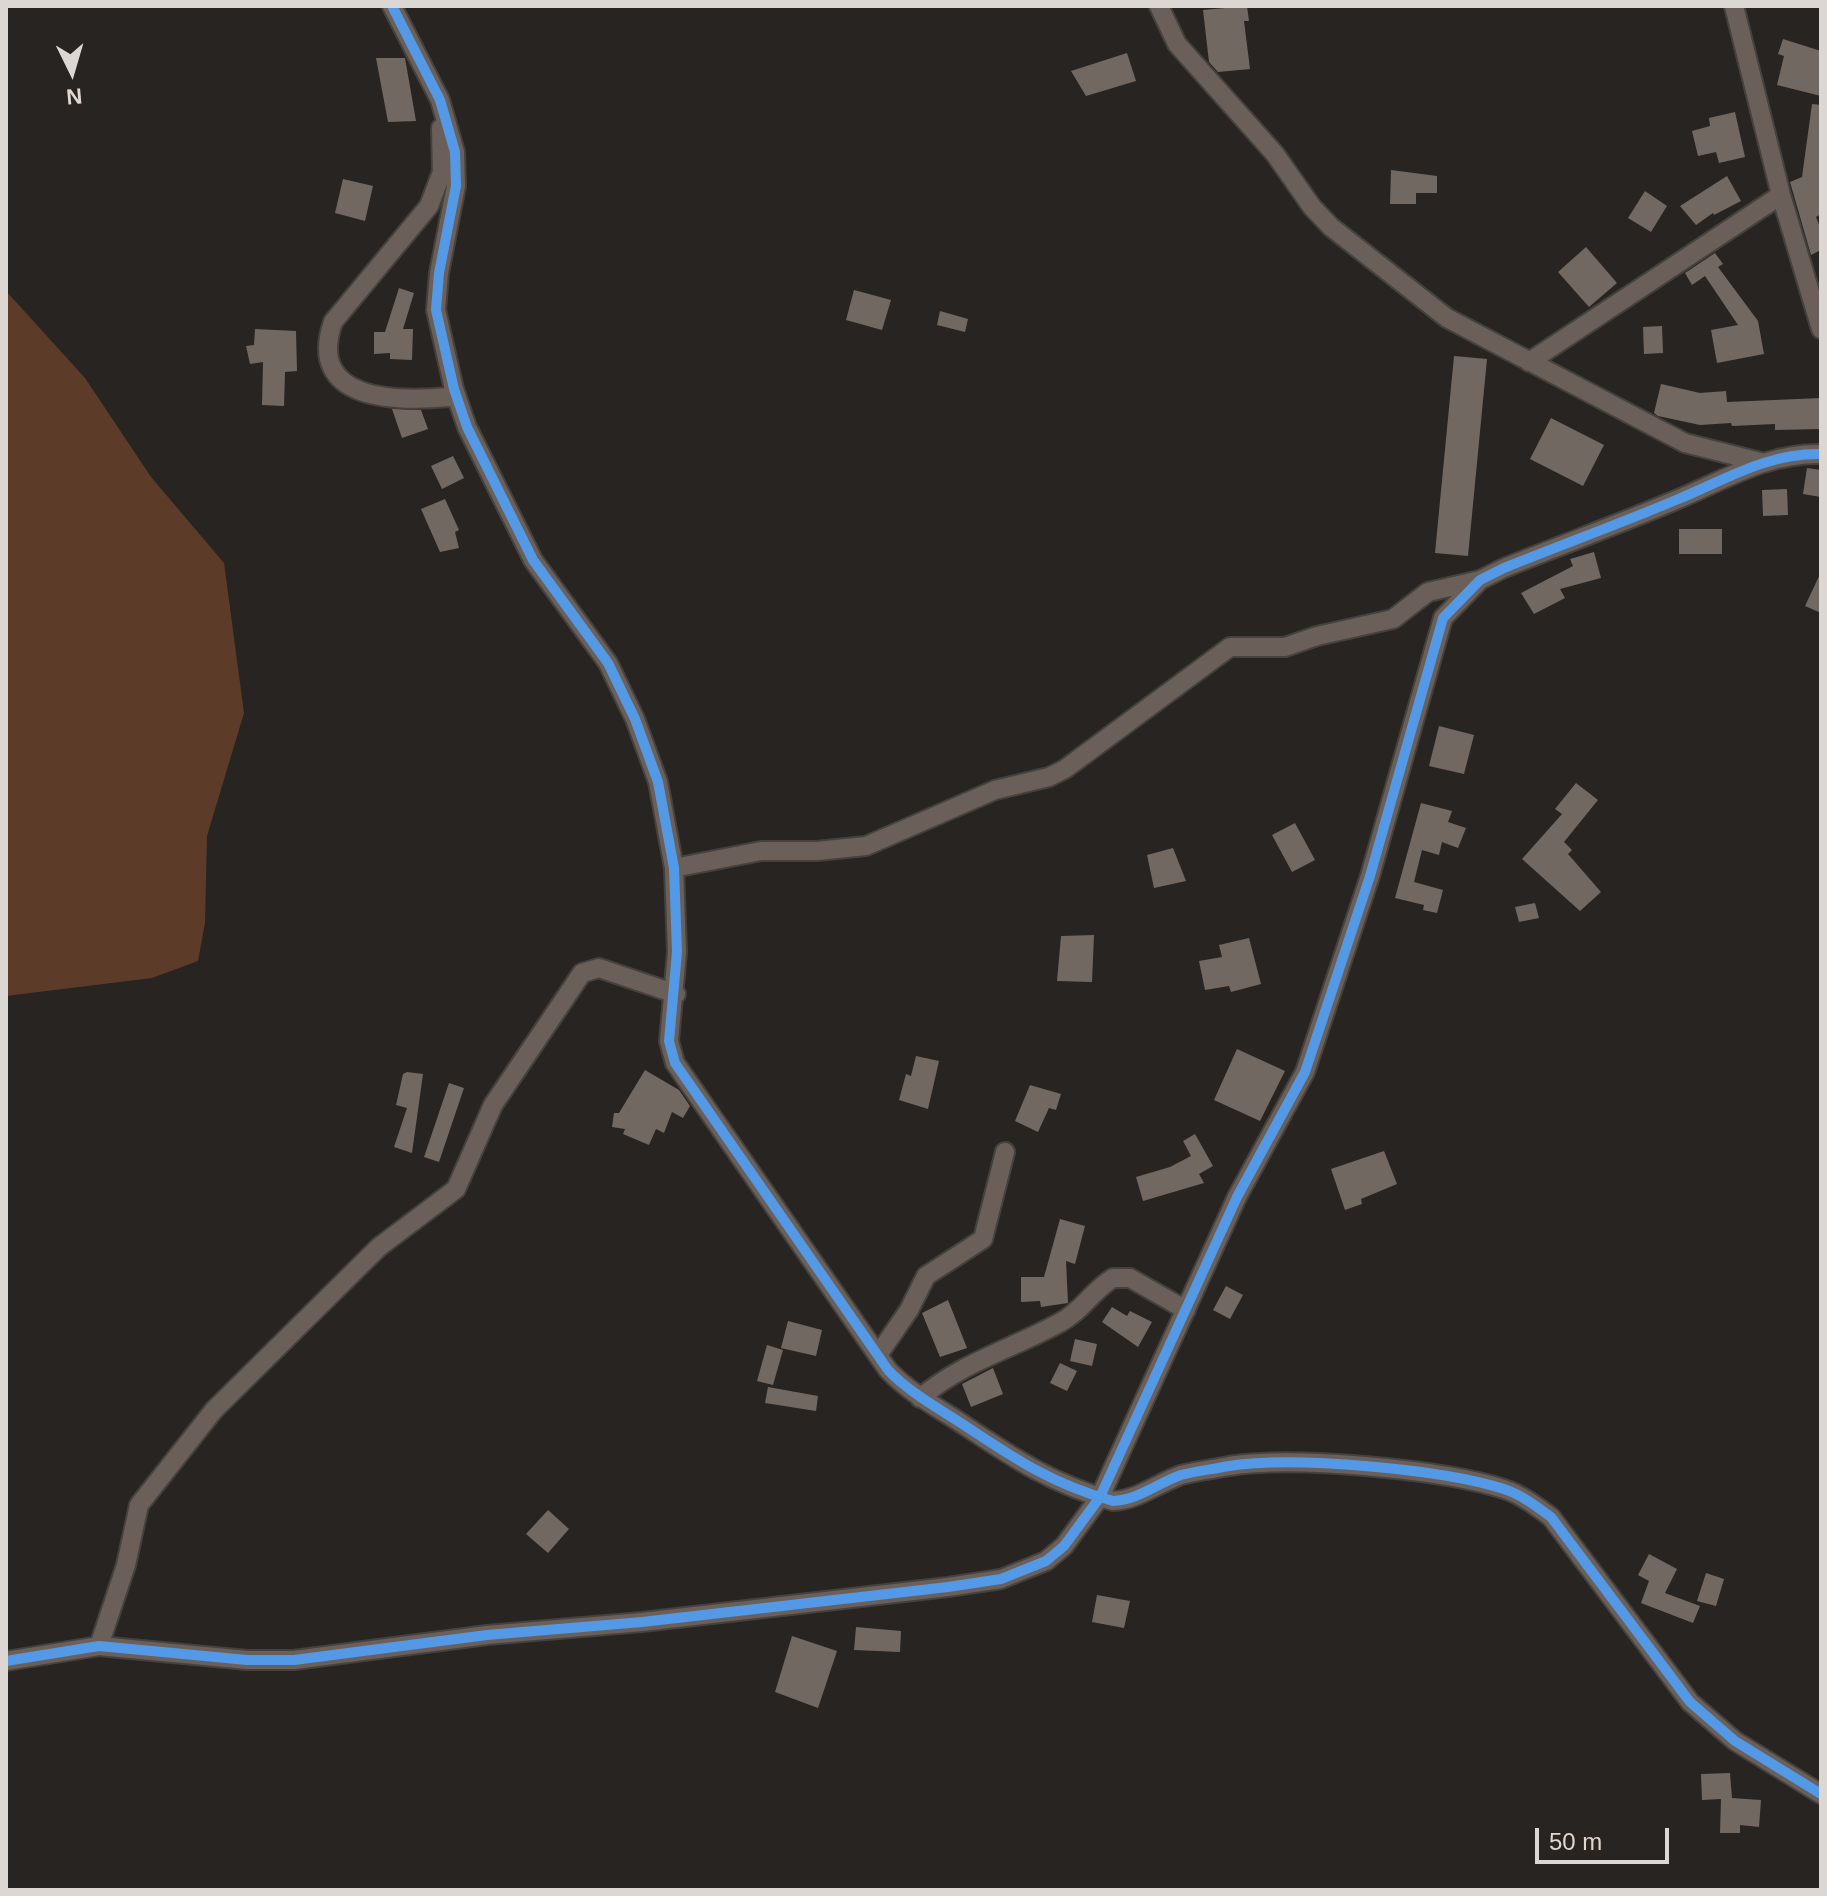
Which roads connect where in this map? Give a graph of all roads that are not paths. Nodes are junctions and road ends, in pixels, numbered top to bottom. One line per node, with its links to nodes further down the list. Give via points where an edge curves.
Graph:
1 (392, 6): 4 (street)
2 (1159, 6): 8 (street, via 1177,44 1275,154 1331,227 1447,318)
3 (1734, 6): 5 (street)
4 (440, 100): 9 (street, via 455,152 456,186 436,310); 9 (street, via 442,172 429,206 333,322 327,340 335,375 363,395 428,399 449,397)
5 (1781, 195): 6 (street); 8 (street)
6 (1819, 306): 7 (street)
7 (1821, 329)
8 (1529, 362): 11 (street, via 1685,443)
9 (454, 389): 15 (street, via 514,528 608,663 635,719 658,782)
10 (1821, 454): 11 (street)
11 (1760, 462): 12 (street)
12 (1480, 580): 13 (street); 14 (street)
13 (1446, 586): 14 (street); 15 (street, via 1428,592 1393,619 1285,647 1230,647 1065,769 995,790 889,839 817,851 761,851)
14 (1443, 618): 18 (street, via 1370,876 1305,1072 1237,1197)
15 (674, 868): 16 (street)
16 (676, 994): 19 (street, via 669,1041 675,1063); 22 (street, via 599,968 582,973 493,1105 456,1189 379,1247 236,1389 139,1505)
17 (1005, 1152): 19 (street, via 983,1239 926,1276)
18 (1186, 1310): 20 (street, via 1130,1278 1113,1278 1076,1313 956,1370); 21 (street)
19 (878, 1355): 20 (street)
20 (920, 1398): 21 (street, via 1044,1478)
21 (1100, 1497): 22 (street, via 1064,1546 1024,1572 1001,1579 294,1660); 24 (street, via 1125,1500 1181,1475 1233,1466 1313,1464 1408,1472 1504,1489 1551,1517 1700,1712 1774,1768)
22 (99, 1646): 23 (street)
23 (6, 1661)
24 (1821, 1794)

